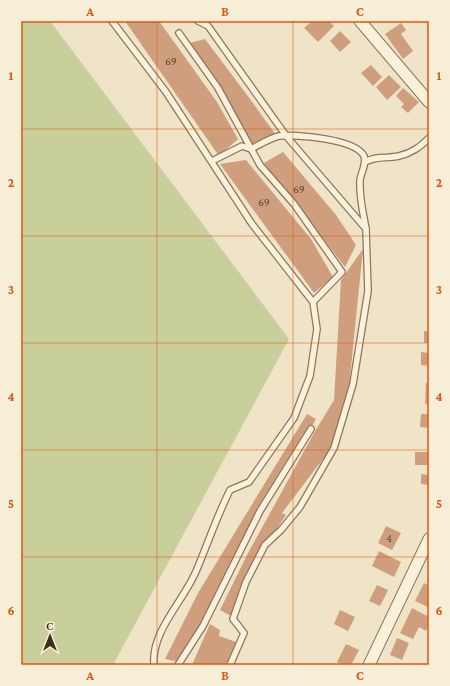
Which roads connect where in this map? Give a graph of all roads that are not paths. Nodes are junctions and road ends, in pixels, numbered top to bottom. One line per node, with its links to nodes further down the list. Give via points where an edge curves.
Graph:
1 (112, 21): 9 (lane, via 166,92)
2 (198, 21): 6 (lane, via 208,26)
3 (360, 21): 5 (street)
4 (179, 33): 8 (lane, via 218,88)
5 (429, 102)
6 (287, 136): 8 (lane, via 278,136); 10 (lane, via 339,142 354,147 363,155); 11 (lane)
7 (429, 138): 10 (lane, via 418,149 399,156 381,156)
8 (251, 149): 9 (lane, via 242,146); 12 (lane, via 260,165 294,204 342,272)
9 (212, 161): 12 (lane, via 252,224)
10 (365, 162): 11 (lane, via 361,171 359,193)
11 (366, 229): 17 (lane, via 368,291 353,384 334,448 300,506 265,545 246,582 233,618 244,633)
12 (313, 302): 15 (lane, via 317,329 310,376 294,418 249,482 230,490 216,517 197,570 161,633 153,656)
13 (311, 429): 16 (lane, via 260,511 202,626)
14 (429, 539): 18 (street)
15 (154, 665)
16 (178, 665)
17 (230, 665)
18 (369, 665)

